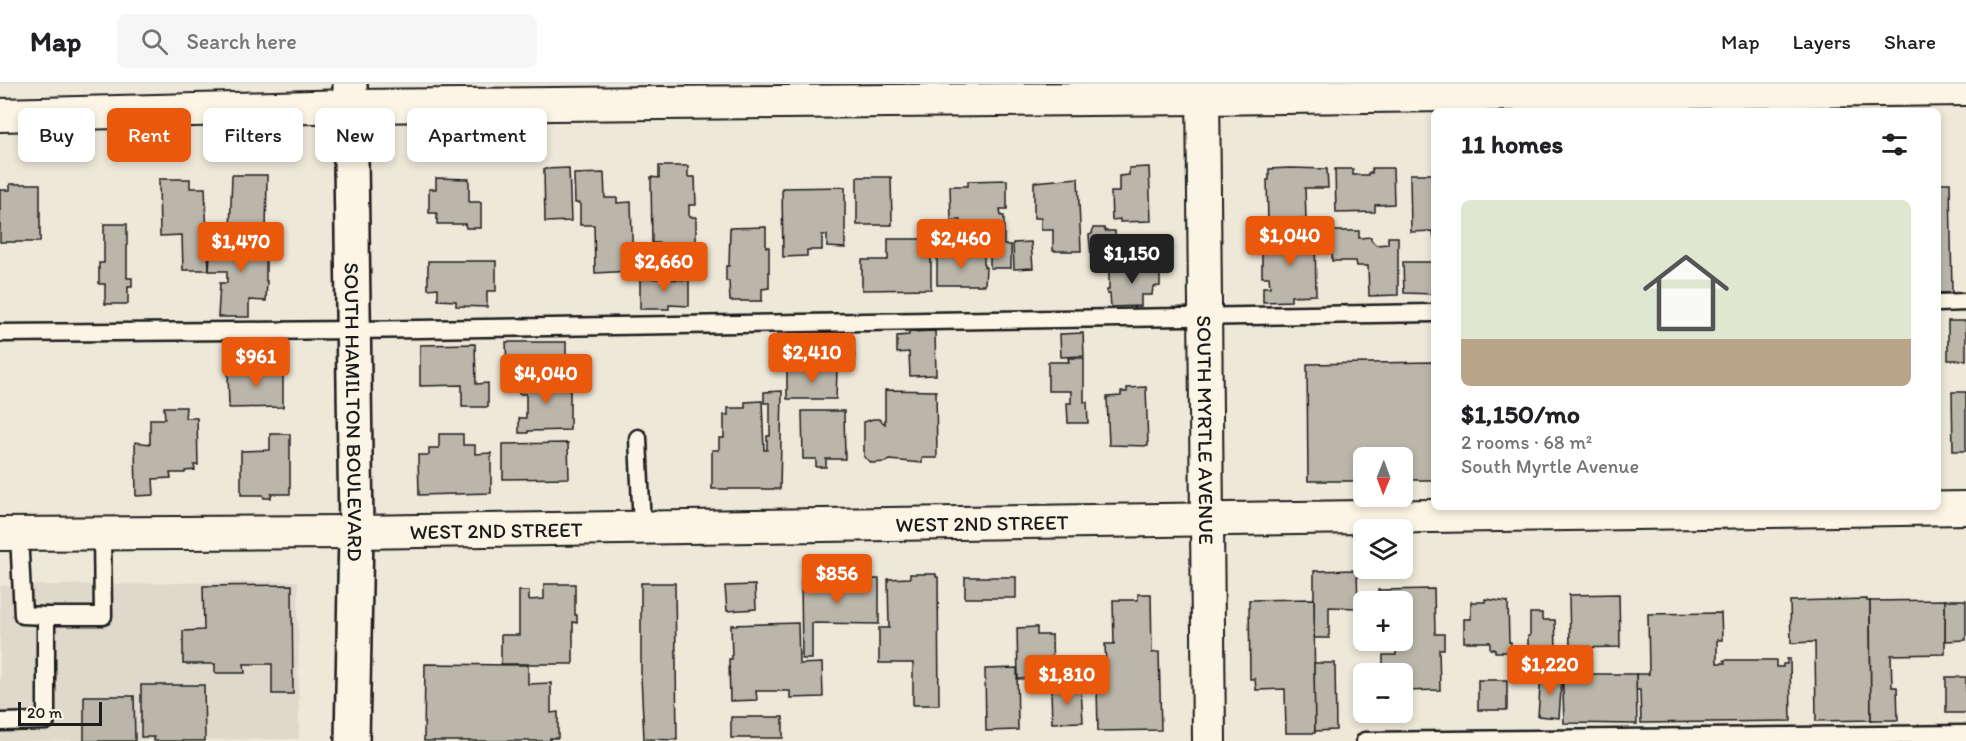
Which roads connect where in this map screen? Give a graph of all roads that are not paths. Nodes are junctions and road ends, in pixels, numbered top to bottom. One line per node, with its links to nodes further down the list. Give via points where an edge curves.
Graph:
1 (1966, 89): 2 (street)
2 (1202, 91): 3 (street); 8 (street, SOUTH MYRTLE AVENUE)
3 (350, 95): 4 (street); 9 (street, SOUTH HAMILTON BOULEVARD)
4 (0, 115)
5 (1966, 302): 6 (lane)
6 (1941, 303)
7 (1431, 313): 8 (lane)
8 (1205, 318): 9 (lane); 15 (street, SOUTH MYRTLE AVENUE)
9 (354, 330): 10 (lane); 17 (street, SOUTH HAMILTON BOULEVARD)
10 (0, 333)
11 (638, 438): 16 (lane)
12 (1941, 508): 13 (street, WEST 2ND STREET)
13 (1966, 508)
14 (1828, 510): 15 (street, WEST 2ND STREET)
15 (1207, 519): 16 (street, WEST 2ND STREET); 24 (street, SOUTH MYRTLE AVENUE)
16 (642, 528): 17 (street, WEST 2ND STREET)
17 (356, 532): 18 (street, WEST 2ND STREET); 23 (street, SOUTH HAMILTON BOULEVARD)
18 (102, 533): 19 (street, WEST 2ND STREET); 20 (lane, via 103,616)
19 (10, 534): 20 (lane, via 23,615)
20 (46, 616): 21 (lane, via 46,721)
21 (0, 722)
22 (1966, 734): 25 (lane)
23 (352, 741)
24 (1209, 741)
25 (1365, 741)

